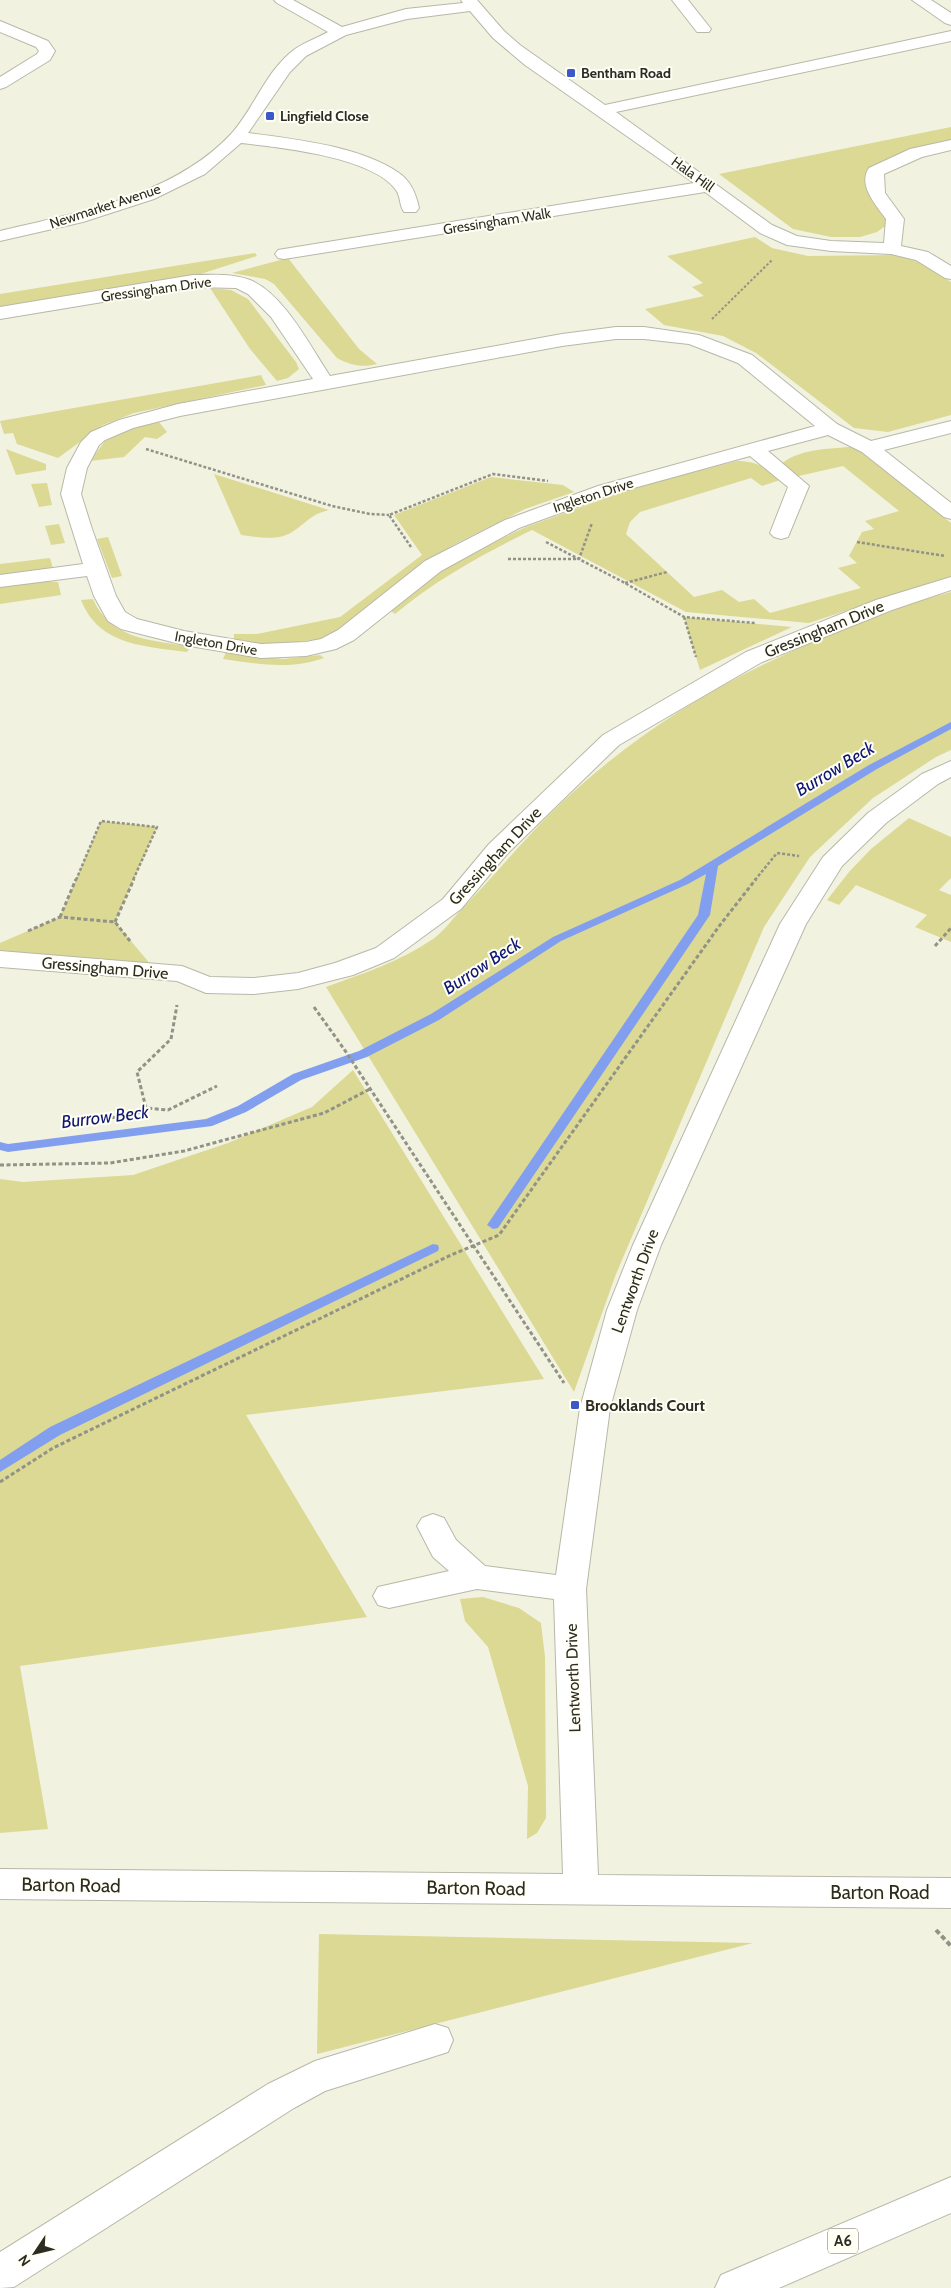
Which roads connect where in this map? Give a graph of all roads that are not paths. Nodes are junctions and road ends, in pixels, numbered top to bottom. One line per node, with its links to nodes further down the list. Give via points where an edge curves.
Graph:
1 (282, 0): 8 (street)
2 (680, 0): 5 (street, via 700,26)
3 (920, 0): 6 (street)
4 (472, 3): 8 (street, Newmarket Avenue, via 406,14); 11 (street, Hala Hill, via 517,53)
5 (717, 20)
6 (951, 20)
7 (0, 26): 10 (street, via 42,44 46,51 44,57)
8 (340, 32): 12 (street, Newmarket Avenue, via 300,53 284,69)
9 (951, 36): 11 (street)
10 (0, 84)
11 (603, 110): 14 (street, Hala Hill)
12 (237, 137): 15 (street, via 326,150 377,168 405,188); 16 (street, Newmarket Avenue, via 199,170 148,194 77,218)
13 (951, 145): 17 (street, via 916,153 875,172 876,193 895,219)
14 (709, 186): 17 (street, Hala Hill, via 766,229 793,241); 18 (street, Gressingham Walk)
15 (410, 208)
16 (0, 236)
17 (891, 249): 19 (street, Hala Hill, via 922,256)
18 (284, 254)
19 (951, 274)
20 (0, 313): 21 (street, Gressingham Drive, via 193,281 220,280 244,284 262,296 281,319)
21 (325, 383): 23 (street, Ingleton Drive, via 589,336 644,333 692,339 745,360); 28 (street, Ingleton Drive, via 178,410 126,424 98,436 91,442 77,468 71,494)
22 (951, 427): 25 (street)
23 (830, 428): 24 (street, Ingleton Drive); 25 (street)
24 (752, 448): 27 (street, via 799,486); 28 (street, Ingleton Drive, via 605,490 512,524 433,566 346,636 328,644 261,651 129,624 116,616)
25 (869, 448): 26 (street)
26 (951, 513)
27 (781, 533)
28 (94, 569): 29 (street)
29 (0, 581)
30 (951, 583): 32 (street, Gressingham Drive, via 884,605 754,657 611,740 498,848 452,904 385,953 344,969 298,981 253,986 206,985 182,974)
31 (951, 768): 35 (street, Lentworth Drive, via 930,779 877,818 832,862 793,924 647,1245 622,1310 595,1408)
32 (0, 959)
33 (433, 1526): 34 (street, via 444,1548)
34 (478, 1577): 35 (street); 36 (street)
35 (570, 1589): 38 (street, Lentworth Drive)
36 (389, 1596)
37 (0, 1884): 38 (street, Barton Road)
38 (580, 1889): 39 (street, Barton Road)
39 (951, 1893)
40 (435, 2040): 42 (street, via 315,2078 281,2096)
41 (951, 2194): 43 (street, A6)
42 (0, 2274)
43 (774, 2280): 44 (street, A6)
44 (735, 2288)

